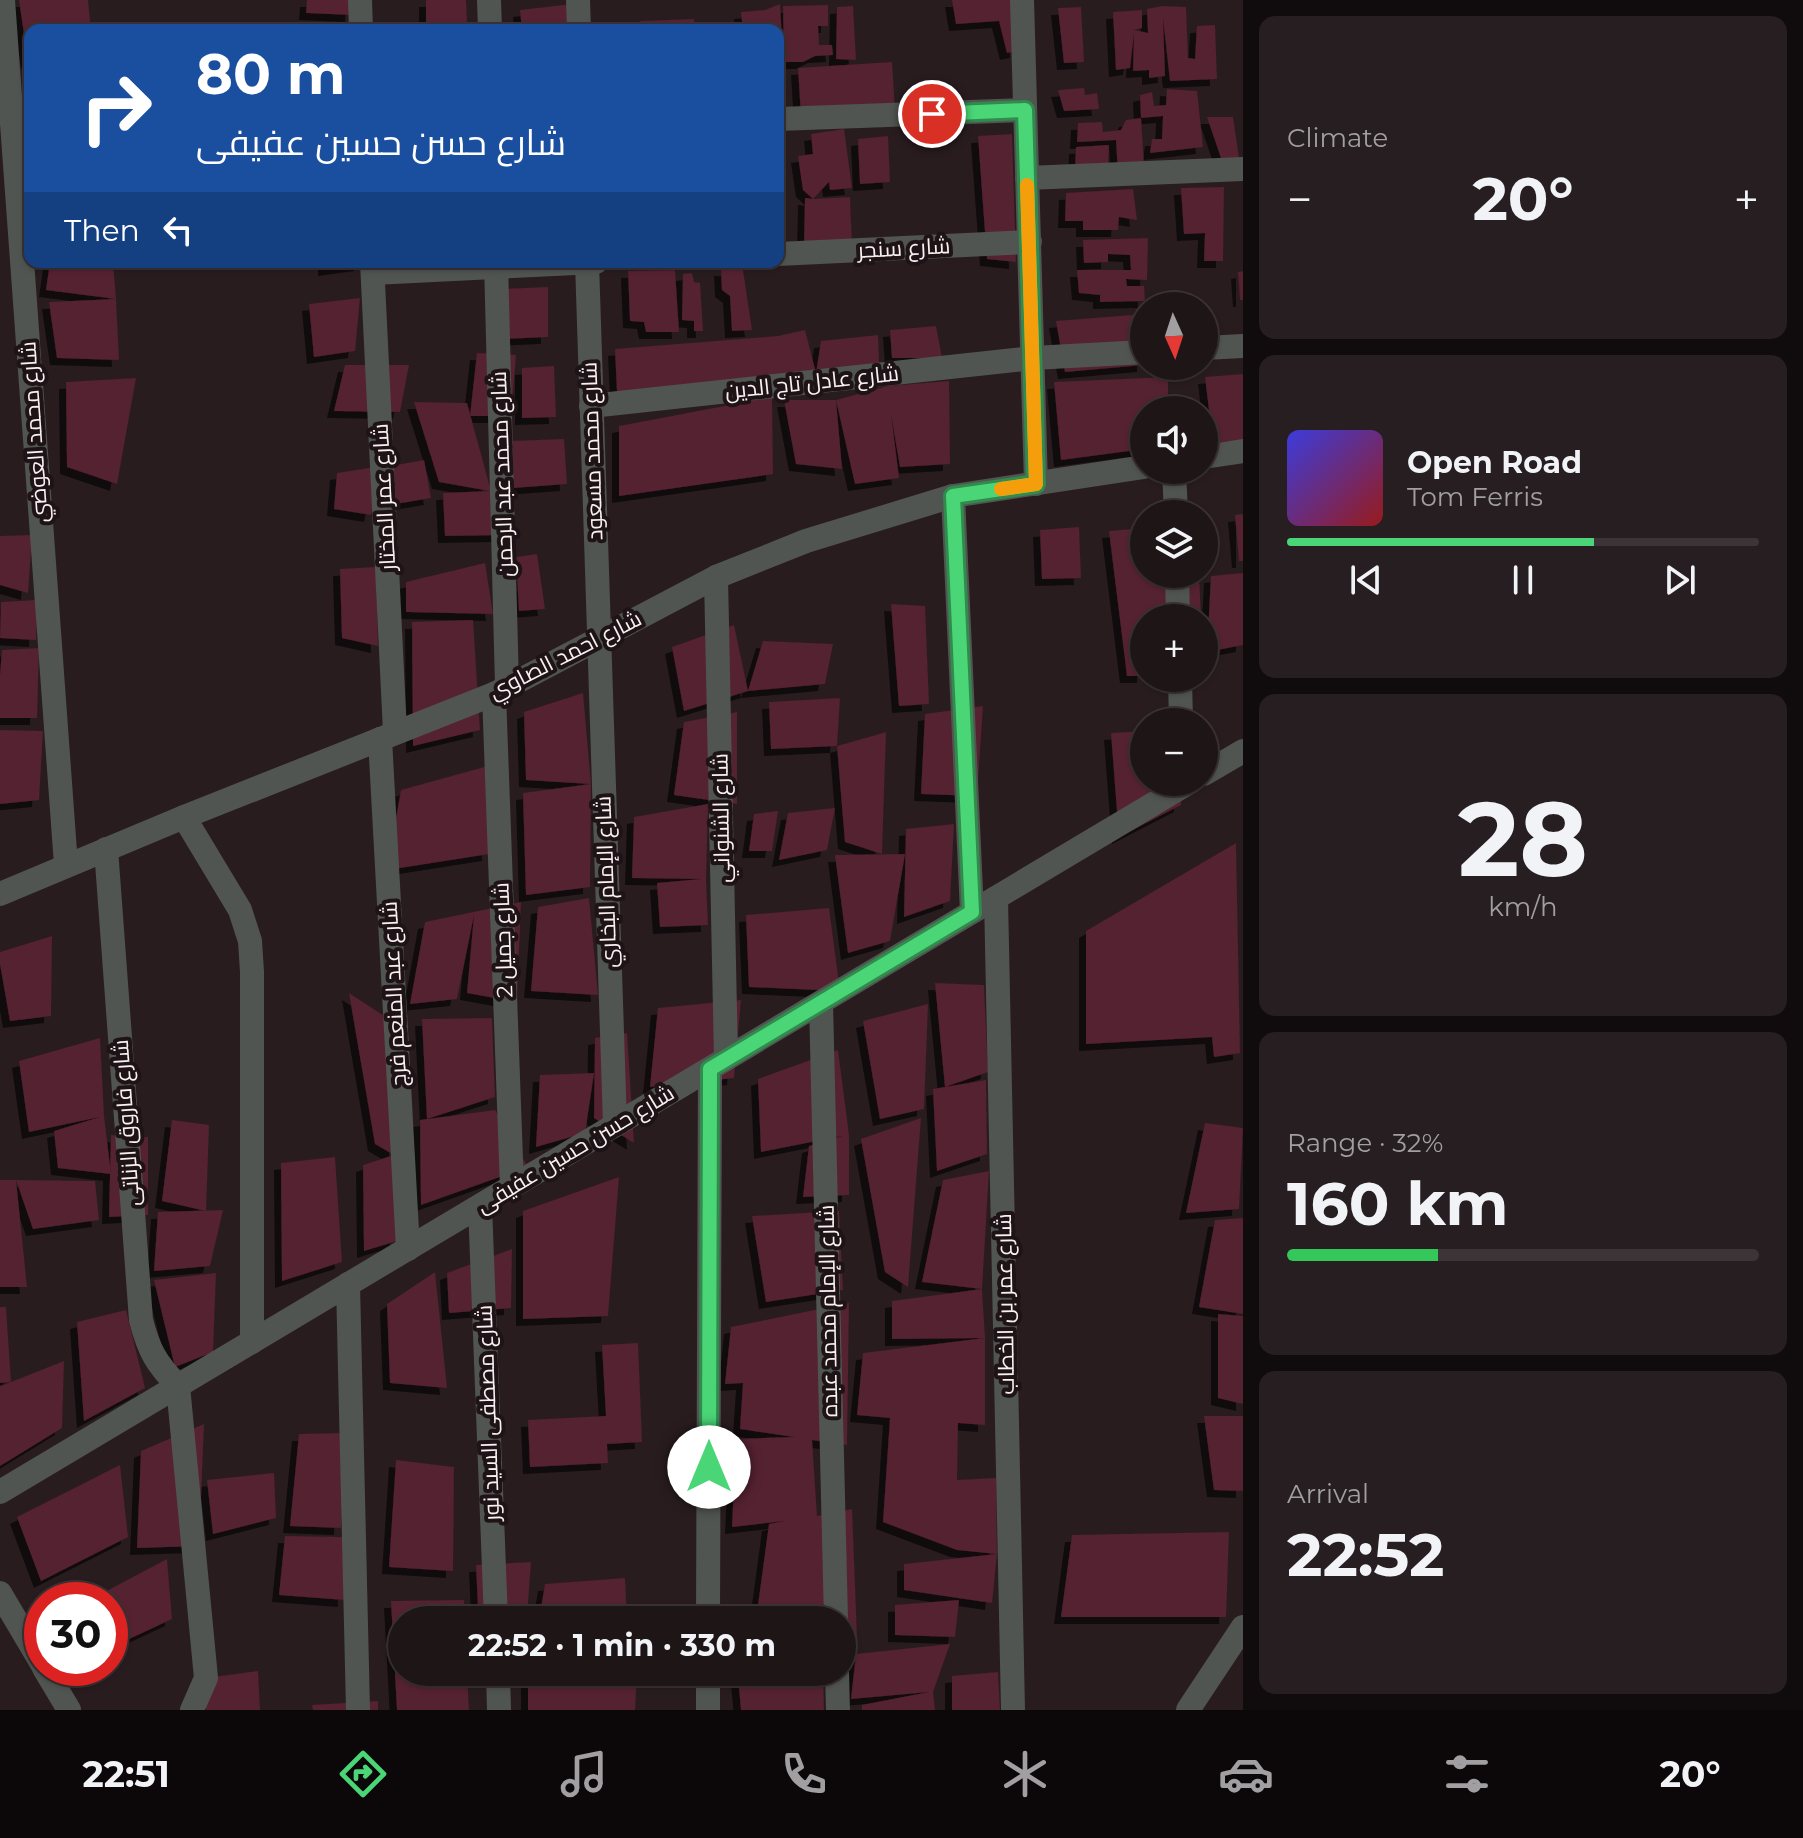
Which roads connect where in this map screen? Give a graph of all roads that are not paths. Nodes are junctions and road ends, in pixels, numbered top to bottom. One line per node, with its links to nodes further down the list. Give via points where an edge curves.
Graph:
1 (3, 0): 37 (street, شارع محمد العوضي)
2 (360, 0): 6 (street)
3 (489, 0): 7 (street)
4 (578, 0): 8 (street)
5 (1022, 0): 9 (street)
6 (361, 24)
7 (490, 24)
8 (579, 24)
9 (1025, 110): 10 (street); 12 (street)
10 (784, 119)
11 (1243, 169): 12 (street)
12 (1027, 178): 13 (street)
13 (1030, 242): 14 (street, شارع سنجر); 21 (street)
14 (784, 254)
15 (373, 268): 31 (street, شارع عمر المختار)
16 (496, 268): 30 (street, شارع محمد عبد الرحمن)
17 (587, 268): 22 (street, شارع محمد مسعود)
18 (1243, 346): 19 (street)
19 (1218, 347)
20 (1130, 353): 21 (street, شارع عادل تاج الدين)
21 (1033, 358): 22 (street, شارع عادل تاج الدين); 26 (street)
22 (591, 406): 29 (street, شارع محمد مسعود)
23 (1243, 451): 24 (street)
24 (1218, 455)
25 (1130, 469): 26 (street, شارع احمد الصاوي)
26 (1036, 484): 27 (street, شارع احمد الصاوي)
27 (953, 496): 28 (street, شارع احمد الصاوي, via 806,541); 40 (street)
28 (716, 577): 29 (street, شارع احمد الصاوي); 42 (street, شارع الشنواني)
29 (598, 639): 30 (street, شارع احمد الصاوي); 43 (street, شارع الإمام البخاري)
30 (501, 690): 31 (street, شارع احمد الصاوي); 44 (street, شارع جميل 2)
31 (388, 735): 35 (street, شارع احمد الصاوي); 46 (street, شارع عبد المنعم فرج)
32 (1243, 751): 33 (street)
33 (1218, 766)
34 (1165, 796): 39 (street, شارع حسن حسين عفيفى)
35 (184, 817): 36 (street, شارع احمد الصاوي); 48 (street, via 240,910 250,941)
36 (106, 849): 37 (street, شارع احمد الصاوي); 49 (street, شارع فاروق الزناتى, via 141,1320 147,1345)
37 (66, 865): 38 (street, شارع احمد الصاوي)
38 (0, 894)
39 (996, 898): 40 (street, شارع حسن حسين عفيفى); 67 (street, شارع عمر بن الخطاب)
40 (972, 912): 41 (street, شارع حسن حسين عفيفى)
41 (821, 1003): 42 (street, شارع حسن حسين عفيفى); 54 (street, شارع الإمام محمد عبده)
42 (718, 1064): 43 (street, شارع حسن حسين عفيفى); 53 (street, شارع الشنواني)
43 (615, 1125): 44 (street, شارع حسن حسين عفيفى)
44 (512, 1187): 45 (street, شارع حسن حسين عفيفى)
45 (480, 1206): 46 (street, شارع حسن حسين عفيفى); 52 (street, شارع مصطفى السيد نور)
46 (408, 1249): 47 (street, شارع حسن حسين عفيفى)
47 (348, 1284): 48 (street, شارع حسن حسين عفيفى); 63 (street)
48 (252, 1342): 49 (street, شارع حسن حسين عفيفى)
49 (178, 1386): 50 (street, شارع حسن حسين عفيفى); 62 (street, via 206,1678)
50 (0, 1492)
51 (0, 1593): 56 (street)
52 (495, 1606)
53 (708, 1606)
54 (836, 1606)
55 (1243, 1627): 68 (street)
56 (24, 1634)
57 (55, 1686): 61 (street)
58 (498, 1686): 64 (street)
59 (708, 1686): 65 (street)
60 (837, 1686): 66 (street)
61 (69, 1710)
62 (192, 1710)
63 (358, 1710)
64 (499, 1710)
65 (708, 1710)
66 (838, 1710)
67 (1013, 1710)
68 (1188, 1710)

